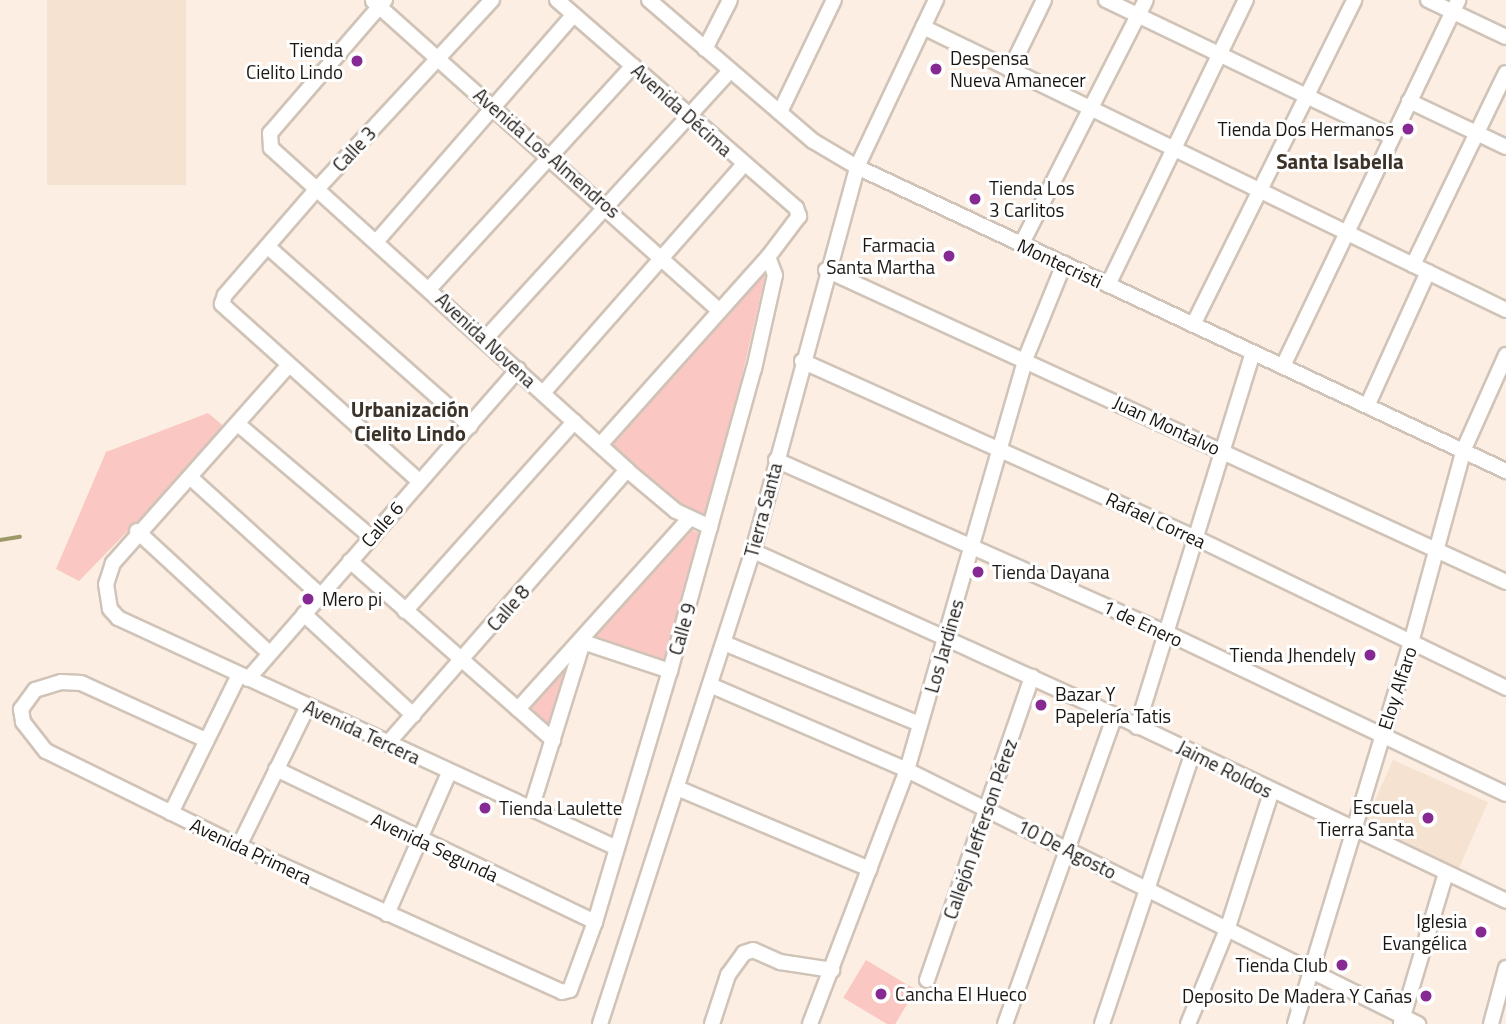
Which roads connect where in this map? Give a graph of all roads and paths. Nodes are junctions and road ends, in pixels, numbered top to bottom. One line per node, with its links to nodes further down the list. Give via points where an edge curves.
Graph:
1 (492, 0): 21 (street, Calle 3)
2 (557, 0): 15 (street, Avenida Décima)
3 (649, 0): 19 (street, Montecristi)
4 (730, 0): 19 (street)
5 (834, 0): 30 (street)
6 (936, 0): 17 (street, Tierra Santa)
7 (1044, 0): 23 (street)
8 (1106, 0): 16 (street)
9 (1146, 0): 16 (street)
10 (1246, 0): 20 (street)
11 (1354, 0): 26 (street)
12 (1428, 0): 14 (street)
13 (379, 2): 21 (street, Avenida Los Almendros); 39 (street, Avenida Novena, via 270,133 268,142)
14 (1455, 6): 18 (street); 27 (street)
15 (573, 15): 22 (street, Avenida Décima); 28 (street)
16 (1139, 16): 20 (street); 29 (street)
17 (923, 27): 23 (street); 38 (street, Tierra Santa)
18 (1506, 37)
19 (705, 49): 24 (street, Montecristi)
20 (1221, 54): 26 (street); 35 (street)
21 (439, 58): 28 (street, Avenida Los Almendros); 39 (street, Calle 3)
22 (633, 66): 31 (street, Avenida Décima); 36 (street)
23 (1010, 70): 29 (street)
24 (730, 71): 30 (street, Montecristi); 31 (street)
25 (1506, 73): 32 (street)
26 (1308, 97): 33 (street); 40 (street)
27 (1409, 101): 32 (street); 33 (street)
28 (494, 107): 36 (street, Avenida Los Almendros); 43 (street)
29 (1091, 110): 35 (street); 44 (street)
30 (780, 112): 38 (street, Montecristi, via 813,141)
31 (691, 115): 37 (street, Avenida Décima); 41 (street)
32 (1477, 134): 34 (street); 49 (street)
33 (1390, 136): 42 (street)
34 (1506, 147)
35 (1175, 150): 40 (street); 52 (street)
36 (550, 156): 41 (street, Avenida Los Almendros); 53 (street)
37 (743, 165): 46 (street); 47 (street, Avenida Décima, via 796,208 797,223)
38 (858, 167): 44 (street, Montecristi); 50 (street, Tierra Santa)
39 (316, 190): 43 (street, Avenida Novena); 45 (street, Calle 3)
40 (1259, 190): 42 (street); 56 (street)
41 (609, 208): 46 (street, Avenida Los Almendros); 57 (street)
42 (1347, 234): 49 (street); 63 (street)
43 (376, 242): 53 (street, Avenida Novena)
44 (1021, 245): 48 (street, Montecristi)
45 (268, 247): 62 (street, Calle 3, via 222,304); 69 (street)
46 (664, 257): 54 (street, Avenida Los Almendros); 65 (street)
47 (768, 257): 54 (street); 80 (street, Calle 9, via 775,268 773,284)
48 (1064, 264): 52 (street, Montecristi); 60 (street, Los Jardines)
49 (1413, 265): 51 (street)
50 (826, 270): 60 (street, Juan Montalvo); 61 (street, Tierra Santa)
51 (1428, 272): 55 (street); 66 (street)
52 (1108, 285): 56 (street, Montecristi)
53 (430, 288): 57 (street, Avenida Novena)
54 (719, 310): 70 (street)
55 (1506, 310)
56 (1193, 325): 58 (street, Montecristi)
57 (486, 338): 64 (street, Avenida Novena)
58 (1253, 352): 63 (street, Montecristi); 73 (street)
59 (1506, 355): 72 (street, Eloy Alfaro)
60 (1025, 360): 71 (street, Los Jardines); 73 (street, Juan Montalvo)
61 (802, 361): 71 (street, Rafael Correa); 74 (street, Tierra Santa)
62 (288, 366): 68 (street); 78 (street)
63 (1283, 366): 66 (street, Montecristi)
64 (518, 369): 65 (street, Avenida Novena); 69 (street, Calle 6)
65 (543, 393): 67 (street, Avenida Novena)
66 (1368, 404): 72 (street, Montecristi)
67 (574, 422): 70 (street, Avenida Novena); 90 (street)
68 (239, 425): 77 (street); 82 (street)
69 (470, 426): 78 (street, Calle 6)
70 (600, 444): 75 (street, Avenida Novena)
71 (1002, 449): 83 (street, Rafael Correa); 84 (street, Los Jardines)
72 (1464, 449): 76 (street, Montecristi); 85 (street, Eloy Alfaro)
73 (1223, 450): 83 (street); 85 (street, Juan Montalvo)
74 (776, 460): 84 (street, 1 de Enero); 86 (street, Tierra Santa)
75 (627, 470): 79 (street, Avenida Novena); 98 (street, Calle 8)
76 (1506, 471)
77 (190, 477): 81 (street); 89 (street)
78 (419, 481): 82 (street, Calle 6)
79 (690, 519): 80 (street, Avenida Novena); 95 (street)
80 (711, 527): 99 (street, Calle 9)
81 (137, 531): 97 (street); 100 (street, Avenida Tercera, via 108,573 110,609 118,618)
82 (370, 536): 87 (street, Calle 6)
83 (1194, 537): 92 (street); 94 (street, Rafael Correa)
84 (972, 546): 92 (street, 1 de Enero); 93 (street, Los Jardines)
85 (1436, 549): 88 (street, Juan Montalvo); 94 (street, Eloy Alfaro)
86 (754, 551): 93 (street, Jaime Roldos); 96 (street, Tierra Santa)
87 (350, 561): 89 (street, Calle 6); 90 (street)
88 (1506, 582)
89 (320, 595): 91 (street, Calle 6)
90 (405, 611): 98 (street)
91 (304, 614): 97 (street, Calle 6); 106 (street)
92 (1167, 634): 109 (street); 110 (street, 1 de Enero)
93 (946, 639): 101 (street, Jaime Roldos); 108 (street, Los Jardines)
94 (1412, 639): 103 (street, Rafael Correa); 110 (street, Eloy Alfaro)
95 (583, 642): 99 (street); 105 (street); 112 (street)
96 (724, 643): 102 (street, Tierra Santa); 108 (street)
97 (268, 652): 100 (street, Calle 6)
98 (463, 660): 105 (street); 106 (street, Calle 8)
99 (670, 671): 127 (street, Calle 9)
100 (243, 677): 104 (street, Avenida Tercera); 111 (street, Calle 6)
101 (1032, 677): 107 (street, Jaime Roldos); 122 (street, Callejón Jefferson Pérez)
102 (710, 685): 116 (street, 10 De Agosto); 118 (street, Tierra Santa)
103 (1506, 688)
104 (308, 706): 113 (street, Avenida Tercera); 115 (street)
105 (518, 709): 112 (street)
106 (413, 715): 113 (street, Calle 8)
107 (1115, 715): 109 (street, Jaime Roldos); 128 (street)
108 (920, 724): 116 (street, Los Jardines)
109 (1137, 727): 114 (street, Jaime Roldos)
110 (1381, 738): 120 (street, 1 de Enero); 124 (street, Eloy Alfaro)
111 (206, 740): 123 (street, Calle 6); 123 (street, Avenida Primera, via 72,682 49,684 27,696 21,709 32,737 46,751)
112 (553, 740): 121 (street)
113 (387, 744): 117 (street, Avenida Tercera)
114 (1193, 752): 119 (street, Jaime Roldos); 131 (street)
115 (276, 769): 125 (street, Avenida Segunda); 126 (street)
116 (907, 770): 122 (street, 10 De Agosto); 129 (street, Los Jardines)
117 (449, 772): 121 (street, Avenida Tercera); 125 (street)
118 (677, 788): 129 (street); 142 (street, Tierra Santa)
119 (1271, 793): 124 (street, Jaime Roldos); 135 (street)
120 (1506, 794)
121 (531, 809): 127 (street, Avenida Tercera)
122 (988, 810): 128 (street, 10 De Agosto); 139 (street, Callejón Jefferson Pérez)
123 (171, 813): 126 (street, Avenida Primera)
124 (1354, 830): 130 (street, Jaime Roldos); 137 (street, Eloy Alfaro)
125 (419, 840): 133 (street); 134 (street, Avenida Segunda)
126 (239, 846): 133 (street, Avenida Primera)
127 (617, 848): 134 (street, Calle 9)
128 (1066, 849): 131 (street, 10 De Agosto); 145 (street)
129 (870, 869): 138 (street, Los Jardines)
130 (1446, 873): 132 (street, Jaime Roldos); 141 (street)
131 (1146, 889): 135 (street, 10 De Agosto); 146 (street)
132 (1506, 901)
133 (387, 914): 140 (street, Avenida Primera)
134 (595, 922): 140 (street, Calle 9, via 576,983)
135 (1228, 927): 137 (street, 10 De Agosto); 147 (street)
136 (1506, 968): 150 (street)
137 (1313, 969): 141 (street, 10 De Agosto); 148 (street, Eloy Alfaro)
138 (832, 970): 143 (street, via 780,962 752,950 736,960); 144 (street, Los Jardines)
139 (927, 980)
140 (562, 992)
141 (1402, 1020): 149 (street, 10 De Agosto)
142 (600, 1024)
143 (712, 1024)
144 (810, 1024)
145 (1006, 1024)
146 (1102, 1024)
147 (1188, 1024)
148 (1295, 1024)
149 (1419, 1024)
150 (1491, 1024)

